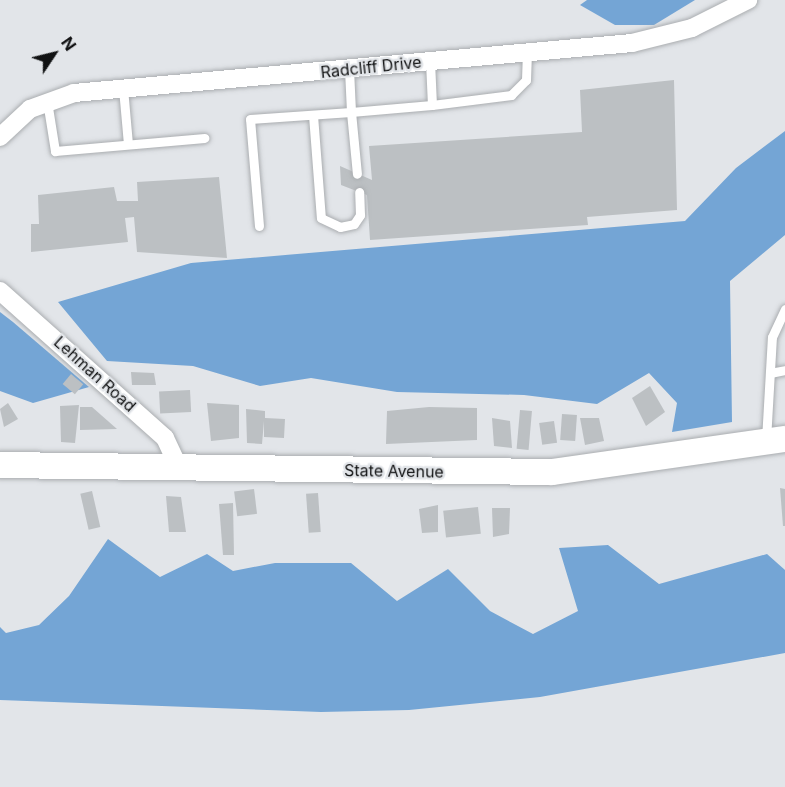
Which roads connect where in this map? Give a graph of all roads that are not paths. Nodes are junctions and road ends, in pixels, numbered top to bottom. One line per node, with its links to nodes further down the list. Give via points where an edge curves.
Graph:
1 (748, 0): 2 (street, Radcliff Drive, via 721,16 663,37)
2 (527, 52): 3 (street, Radcliff Drive); 7 (lane, via 526,80 511,95)
3 (430, 61): 4 (street, Radcliff Drive); 7 (lane)
4 (349, 69): 5 (street, Radcliff Drive); 8 (lane)
5 (123, 88): 6 (street, Radcliff Drive, via 74,93); 12 (lane)
6 (48, 101): 10 (street, Radcliff Drive, via 30,109); 12 (lane, via 55,151)
7 (432, 105): 8 (lane)
8 (351, 112): 9 (lane); 13 (lane)
9 (313, 115): 14 (lane, via 321,218 340,227 354,224 360,215); 15 (lane, via 250,119)
10 (0, 137)
11 (204, 138): 12 (lane)
12 (128, 144)
13 (357, 174)
14 (359, 192)
15 (260, 226)
16 (0, 291): 22 (street, Lehman Road, via 165,438)
17 (785, 309): 19 (lane, via 772,337)
18 (785, 370): 19 (lane)
19 (770, 373): 20 (lane)
20 (775, 441): 22 (main road, State Avenue, via 552,472)
21 (0, 465): 22 (main road, State Avenue)
22 (178, 466)

